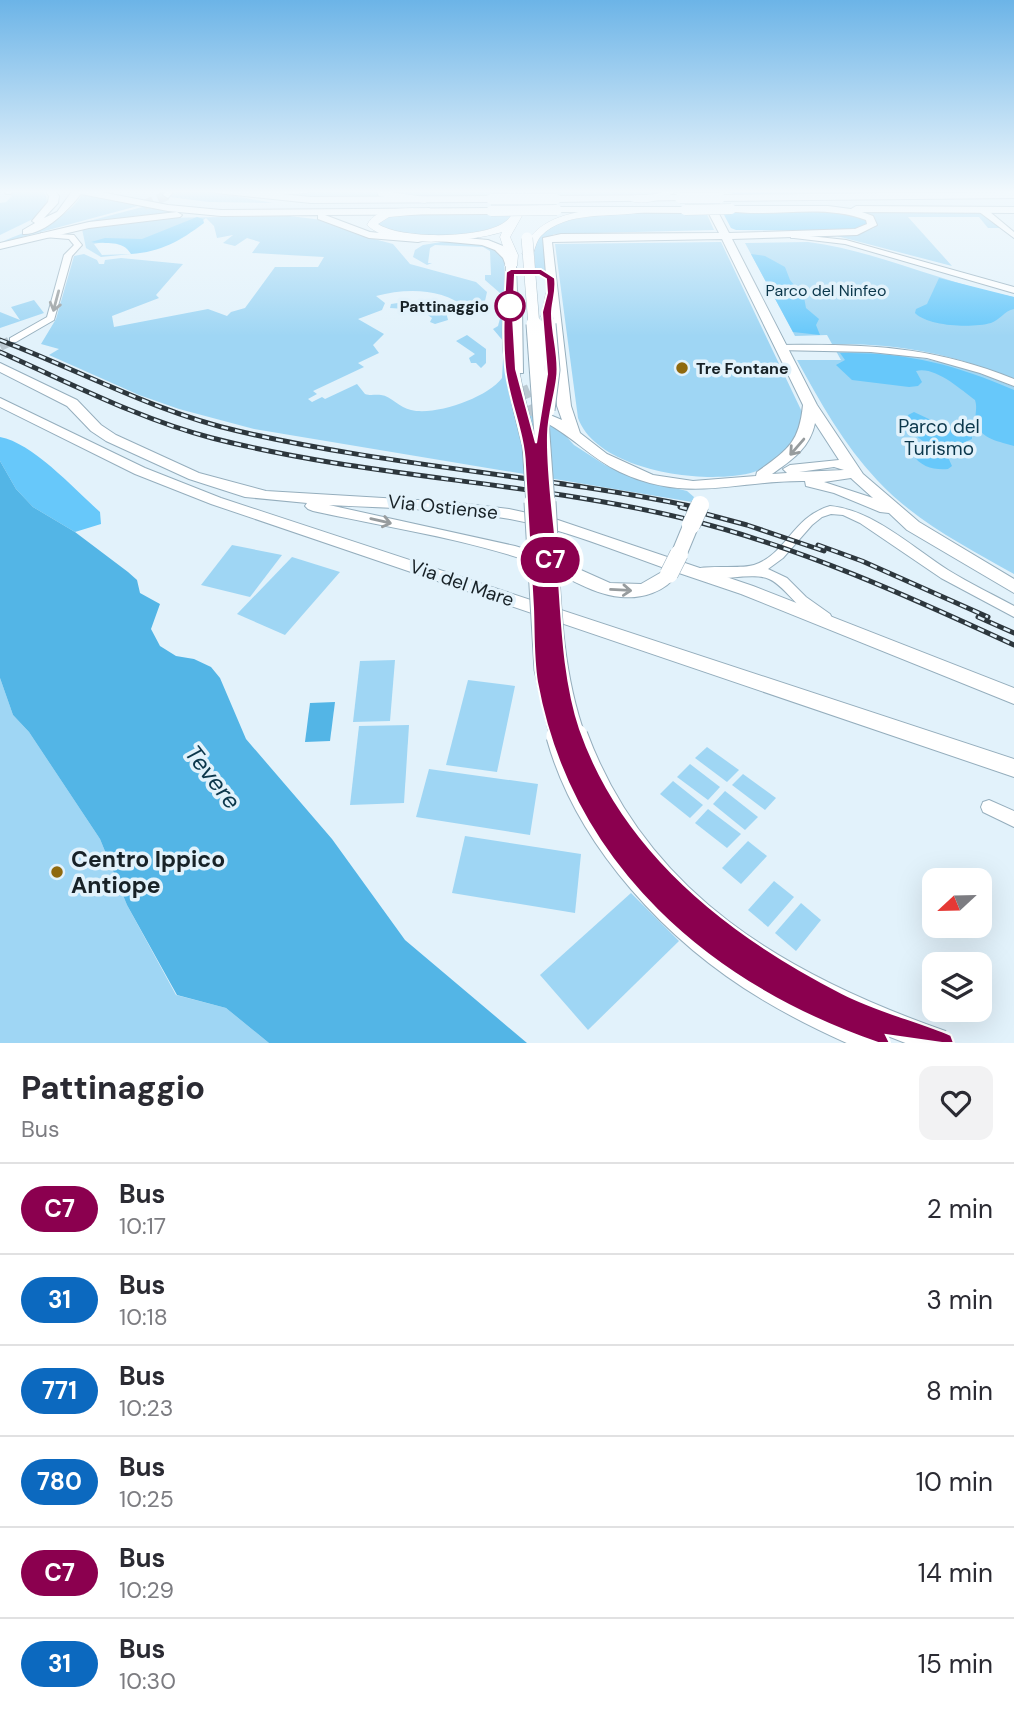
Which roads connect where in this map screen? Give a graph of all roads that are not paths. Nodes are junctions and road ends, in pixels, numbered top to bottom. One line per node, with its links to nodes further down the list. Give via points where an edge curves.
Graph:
1 (532, 238): 13 (main road); 25 (highway); 25 (highway, bridge, via 528,254)
2 (25, 239): 11 (main road)
3 (30, 239): 11 (main road)
4 (73, 239): 10 (street)
5 (79, 239): 10 (street)
6 (421, 239): 12 (main road, via 479,241 501,250)
7 (506, 239): 12 (highway)
8 (726, 239): 18 (main road)
9 (822, 239): 14 (street)
10 (78, 245): 17 (street, one-way to 17, via 68,255 51,318)
11 (0, 246)
12 (511, 269): 13 (main road, via 541,272); 15 (main road)
13 (550, 278): 16 (main road)
14 (1014, 290)
15 (511, 291): 20 (main road); 25 (highway, via 511,376)
16 (552, 293): 24 (main road); 25 (highway, bridge, via 547,317 552,374)
17 (13, 340)
18 (780, 348): 21 (street, via 877,347 928,354); 23 (main road)
19 (0, 367): 30 (main road, Via Ostiense, via 68,400 100,432 119,442 205,480)
20 (519, 370)
21 (1014, 383)
22 (0, 402): 41 (main road, Via del Mare, via 133,468 205,497)
23 (810, 405): 27 (main road); 28 (main road, one-way to 28, via 809,427 802,442)
24 (564, 406): 25 (main road); 26 (main road)
25 (543, 428): 26 (main road); 44 (highway, bridge, via 546,690 562,751 587,805 634,873 704,941 784,997); 45 (highway, bridge, via 556,645 564,697 579,751 617,822 680,895 767,963 859,1013)
26 (574, 436): 29 (main road, via 598,455 633,472)
27 (852, 468): 28 (main road, via 845,475); 31 (main road)
28 (765, 478): 29 (main road); 31 (main road, via 830,487)
29 (707, 488): 30 (main road, one-way to 29, bridge, via 510,550 625,592 648,588 669,574)
30 (266, 496): 34 (main road, Via Ostiense, via 399,502 509,514 569,528)
31 (901, 516): 36 (main road)
32 (785, 551): 33 (street); 35 (street); 38 (street, via 811,519 850,513)
33 (761, 569): 34 (street); 35 (street); 37 (street, via 750,579)
34 (695, 571): 37 (main road, Via Ostiense)
35 (786, 582): 39 (street)
36 (1014, 587)
37 (747, 590): 39 (main road, Via Ostiense)
38 (1014, 612)
39 (831, 623): 40 (main road, Via Ostiense)
40 (1014, 696)
41 (1014, 768)
42 (989, 807): 43 (street)
43 (1014, 819)
44 (878, 1043)
45 (942, 1043)

